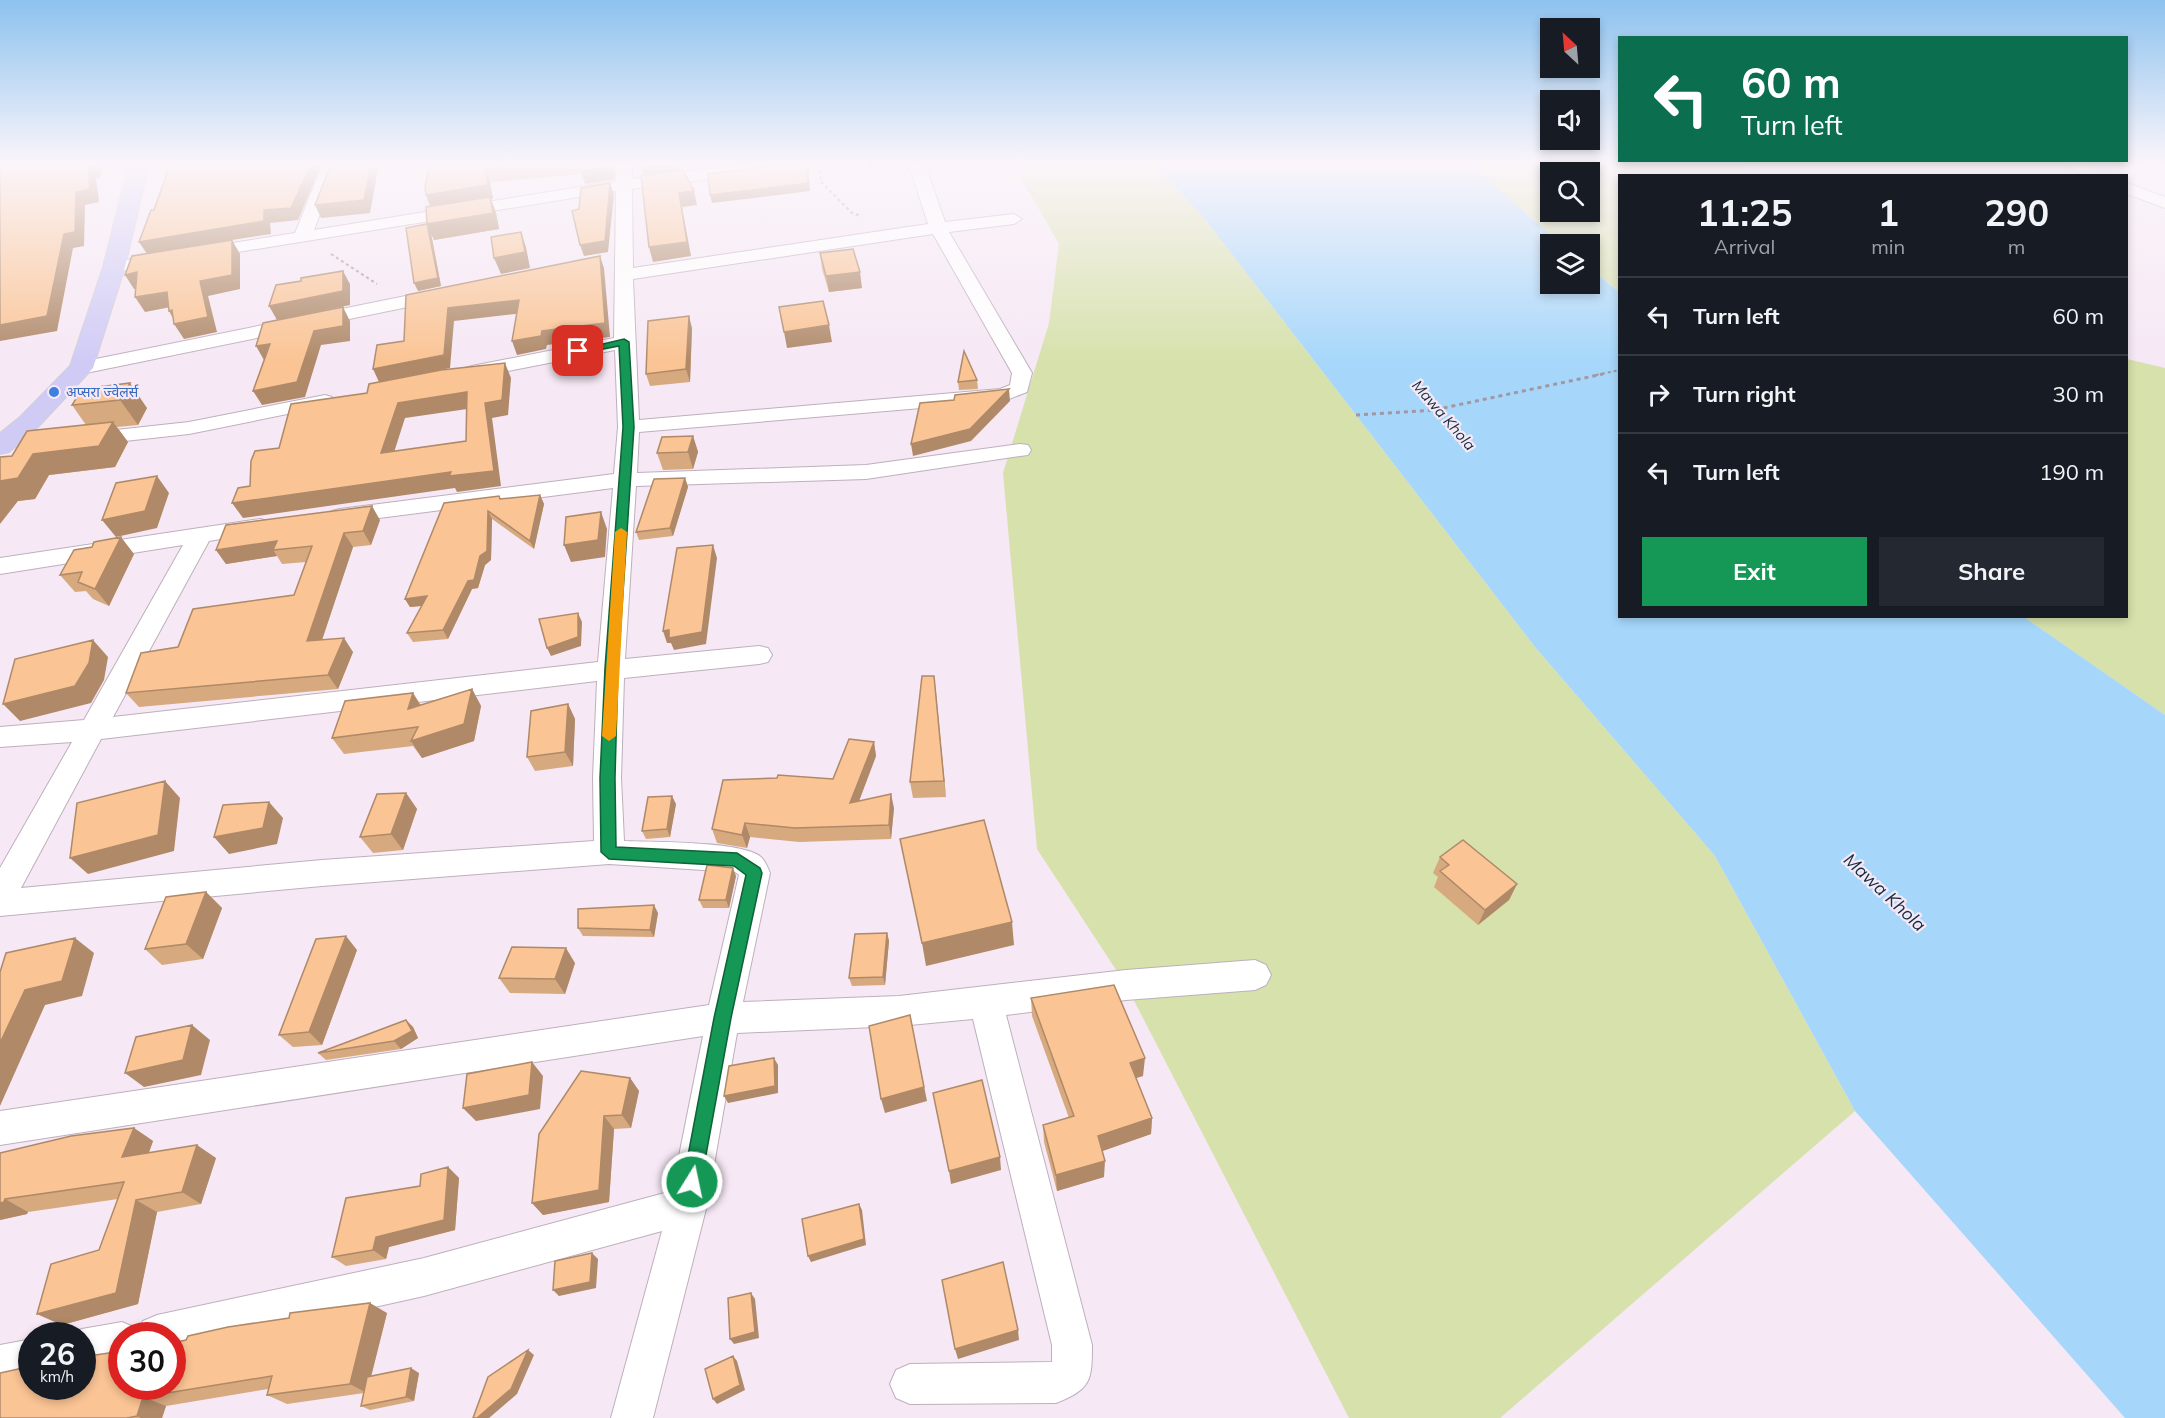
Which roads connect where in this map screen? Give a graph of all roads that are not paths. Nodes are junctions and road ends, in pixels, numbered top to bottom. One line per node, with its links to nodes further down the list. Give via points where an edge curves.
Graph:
1 (123, 230): 10 (main road)
2 (305, 230): 7 (street)
3 (329, 230): 7 (street)
4 (624, 230): 9 (street)
5 (924, 230): 9 (street)
6 (939, 230): 16 (street, via 1022,374 1020,388 1004,396)
7 (303, 235): 10 (street)
8 (601, 262): 9 (street)
9 (624, 266): 12 (street)
10 (114, 267): 13 (main road)
11 (463, 291): 13 (street)
12 (624, 342): 14 (street); 16 (street)
13 (81, 368): 19 (main road)
14 (447, 377)
15 (342, 398): 17 (street, via 189,428)
16 (629, 427): 21 (street)
17 (68, 441)
18 (34, 444): 19 (street)
19 (0, 447)
20 (1020, 450): 21 (street, via 866,472)
21 (624, 480): 22 (street); 27 (street)
22 (318, 519)
23 (283, 524): 24 (street)
24 (201, 534): 25 (street); 28 (street)
25 (0, 566)
26 (759, 655): 27 (street)
27 (611, 668): 28 (street); 30 (street)
28 (90, 731): 29 (street); 31 (street)
29 (0, 737)
30 (609, 852): 32 (street, via 321,873); 35 (street, via 737,860 755,873)
31 (0, 897)
32 (0, 903)
33 (1255, 975): 34 (street, via 1126,985)
34 (986, 1003): 35 (street, via 900,1011); 41 (street, via 1072,1345 1072,1373 1056,1383)
35 (723, 1018): 36 (street); 37 (street)
36 (0, 1128)
37 (688, 1205): 38 (street, via 533,1251 405,1283); 42 (street)
38 (186, 1329)
39 (18, 1362): 40 (street)
40 (0, 1365)
41 (910, 1384)
42 (632, 1418)

